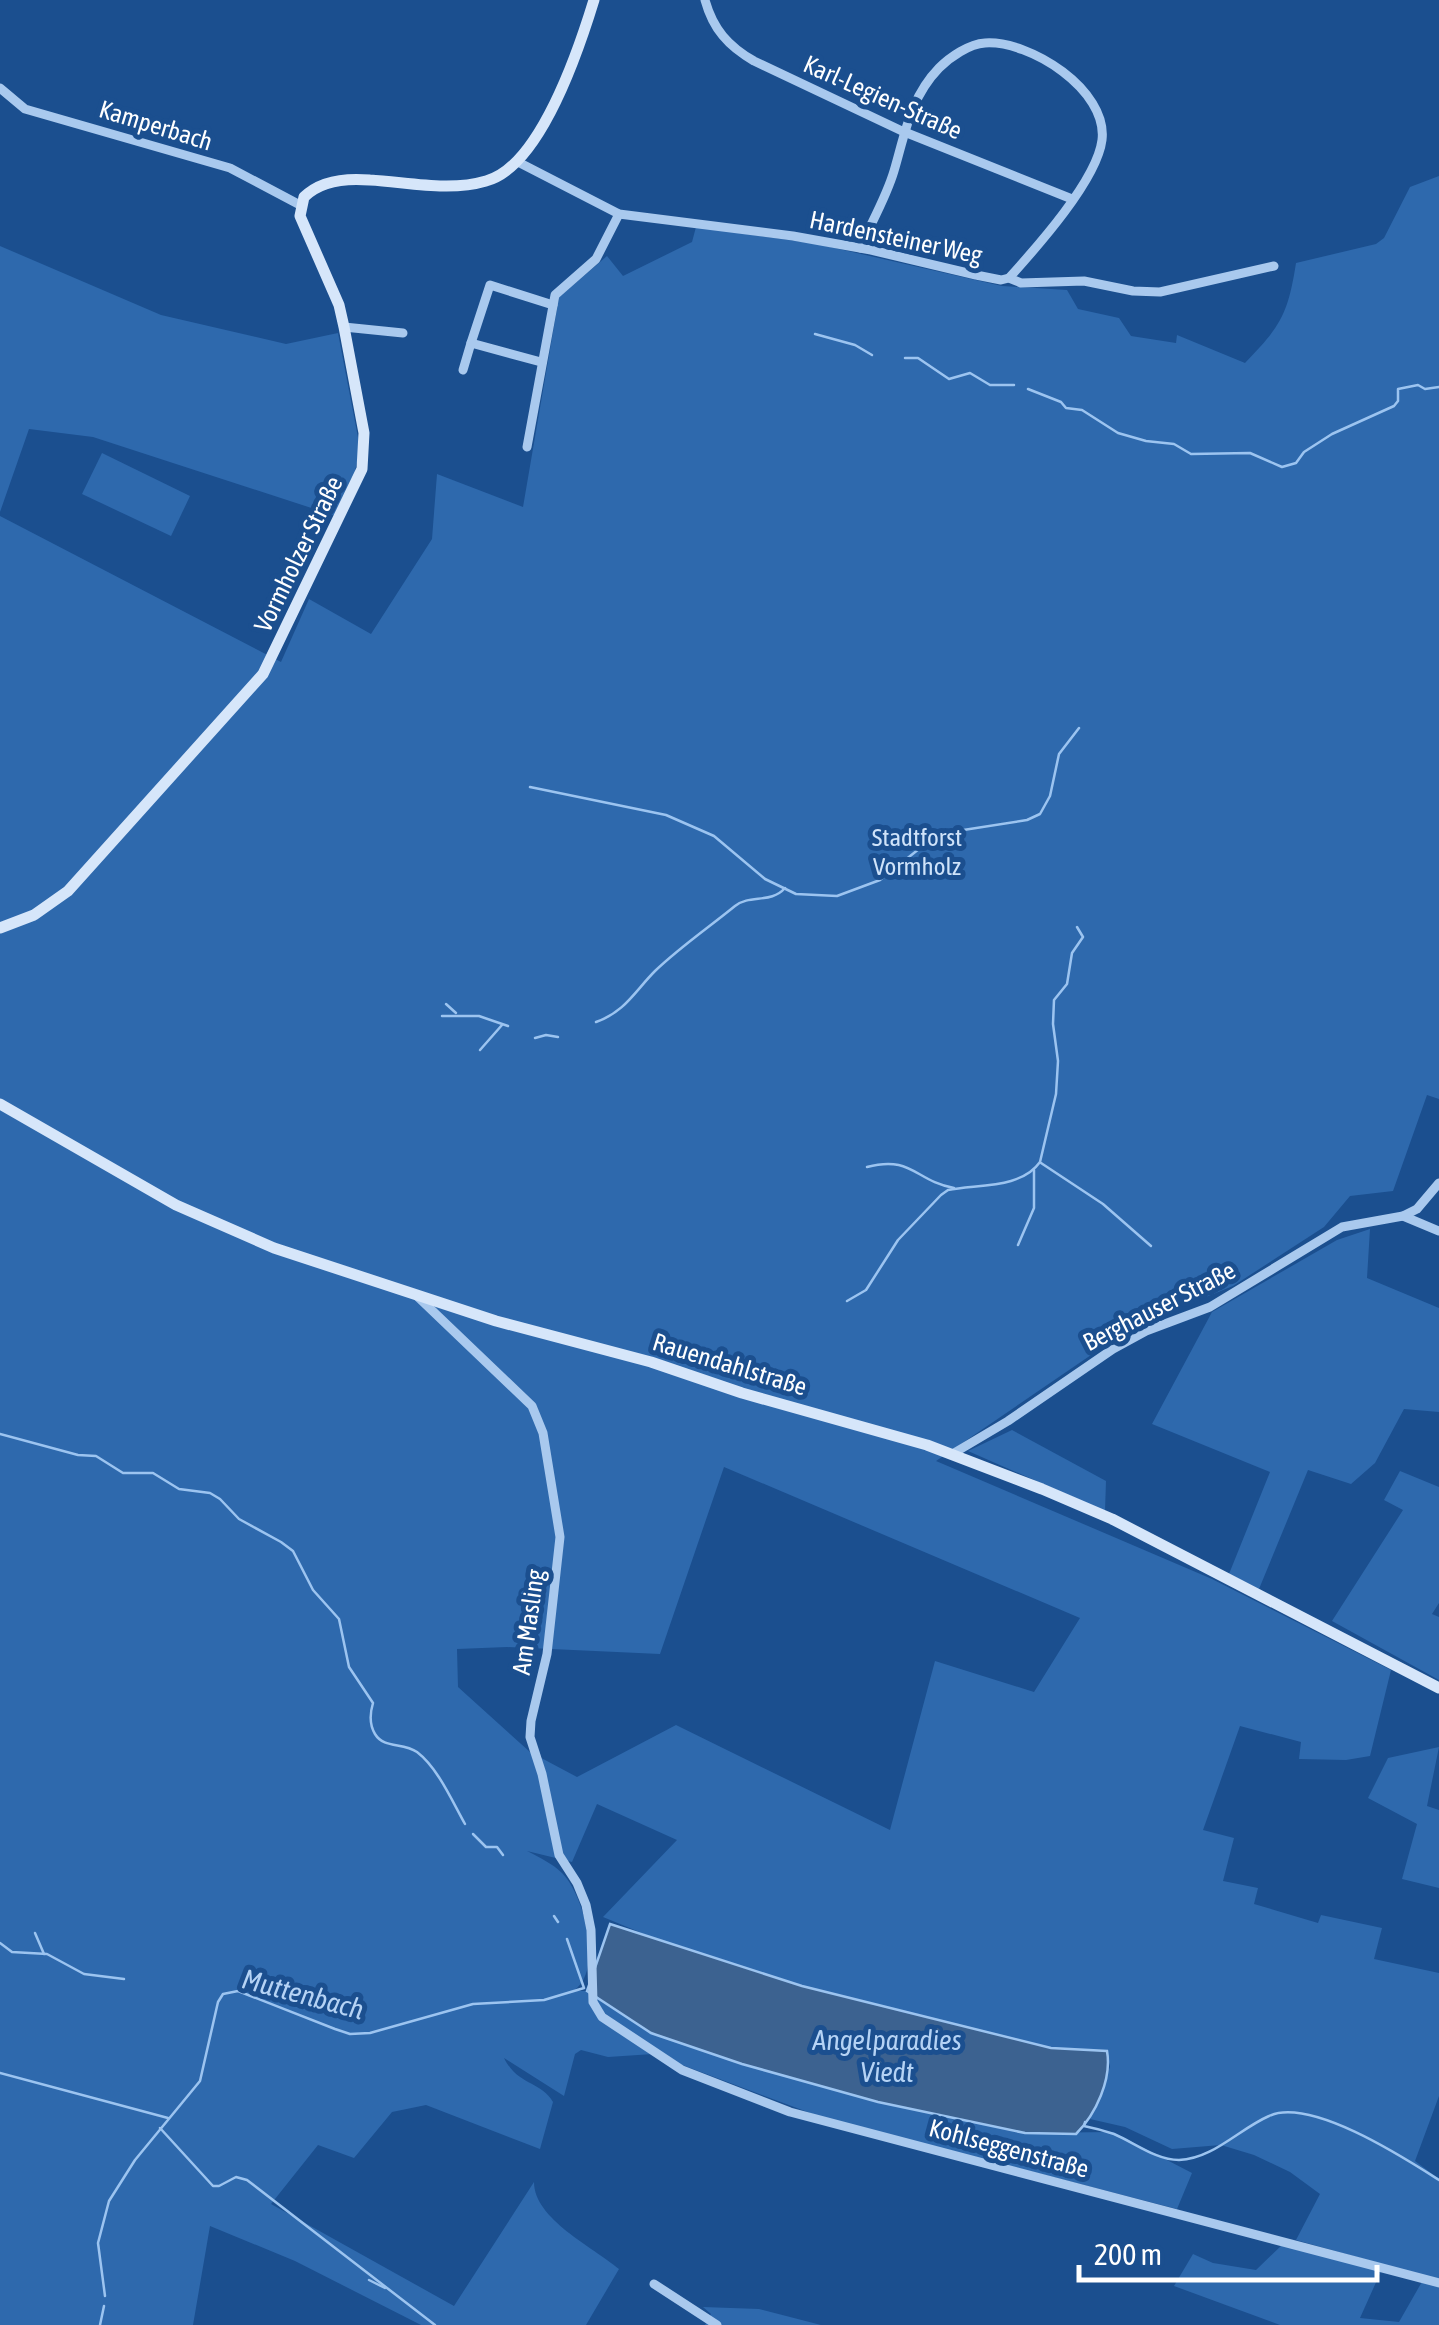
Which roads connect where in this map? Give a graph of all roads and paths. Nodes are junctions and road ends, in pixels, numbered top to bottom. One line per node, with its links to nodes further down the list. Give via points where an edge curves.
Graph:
1 (594, 0): 5 (street, via 562,84)
2 (705, 0): 4 (street, Karl-Legien-Straße, via 718,32 738,52)
3 (0, 88): 7 (street, Kamperbach, via 25,109 230,168)
4 (902, 132): 6 (street, Karl-Legien-Straße); 6 (street, via 924,87 958,53 980,43 1031,52 1082,88 1101,122 1099,155); 9 (street, via 894,170)
5 (518, 162): 7 (street, via 468,185 330,182 312,189); 8 (street, Hardensteiner Weg)
6 (1072, 199): 11 (street)
7 (300, 205): 13 (street, Vormholzer Straße)
8 (619, 214): 9 (street, Hardensteiner Weg); 12 (street, via 596,259 558,290)
9 (860, 248): 11 (street, Hardensteiner Weg)
10 (1274, 266): 11 (street, Hardensteiner Weg, via 1160,292)
11 (1009, 278)
12 (553, 305): 15 (street, via 490,285); 16 (street)
13 (344, 326): 14 (street); 19 (street, Vormholzer Straße, via 364,433 362,469 271,660 68,891)
14 (402, 333)
15 (471, 343): 16 (street); 17 (street)
16 (541, 362): 18 (street)
17 (463, 370)
18 (527, 447)
19 (0, 928)
20 (0, 1104): 24 (street, Rauendahlstraße, via 221,1226)
21 (1439, 1183): 22 (street)
22 (1403, 1216): 23 (street); 25 (street, Berghauser Straße, via 1326,1234 1210,1307 1092,1361)
23 (1439, 1231)
24 (412, 1292): 25 (street, Rauendahlstraße); 27 (street, Am Masling, via 532,1406 543,1433 560,1537 530,1738 559,1855 586,1906)
25 (954, 1454): 26 (street, Rauendahlstraße, via 1112,1519)
26 (1439, 1688)
27 (593, 2002): 28 (street, Kohlseggenstraße, via 602,2017 682,2070 775,2107)
28 (1439, 2282)
29 (654, 2284): 30 (street)
30 (717, 2325)

